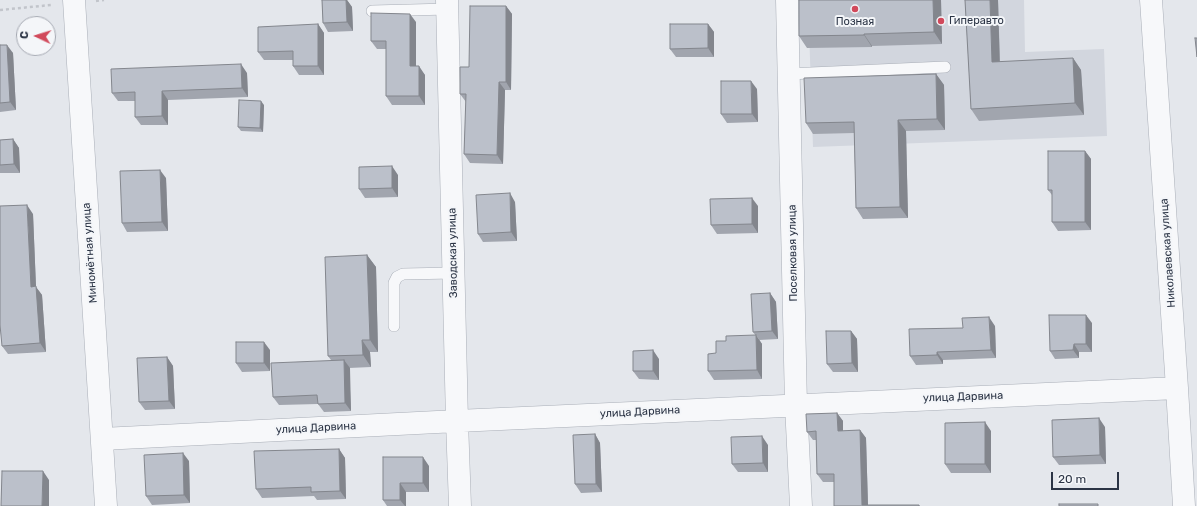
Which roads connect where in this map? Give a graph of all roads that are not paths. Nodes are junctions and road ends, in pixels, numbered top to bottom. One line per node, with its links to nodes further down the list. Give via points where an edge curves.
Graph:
1 (74, 0): 13 (street, Миномётная улица)
2 (787, 0): 7 (street, Поселковая улица)
3 (1151, 0): 10 (street, Николаевская улица)
4 (447, 4): 5 (lane); 8 (street, Заводская улица)
5 (372, 11)
6 (944, 67): 7 (lane)
7 (788, 74): 11 (street, Поселковая улица)
8 (453, 273): 9 (lane, via 403,274 397,277 394,283); 12 (street, Заводская улица)
9 (394, 326)
10 (1177, 388): 11 (street, улица Дарвина); 17 (street, Николаевская улица)
11 (796, 405): 12 (street, улица Дарвина); 16 (street, Поселковая улица)
12 (457, 420): 13 (street, улица Дарвина); 15 (street, Заводская улица)
13 (102, 439): 14 (street, Миномётная улица)
14 (106, 506)
15 (460, 506)
16 (801, 506)
17 (1184, 506)

